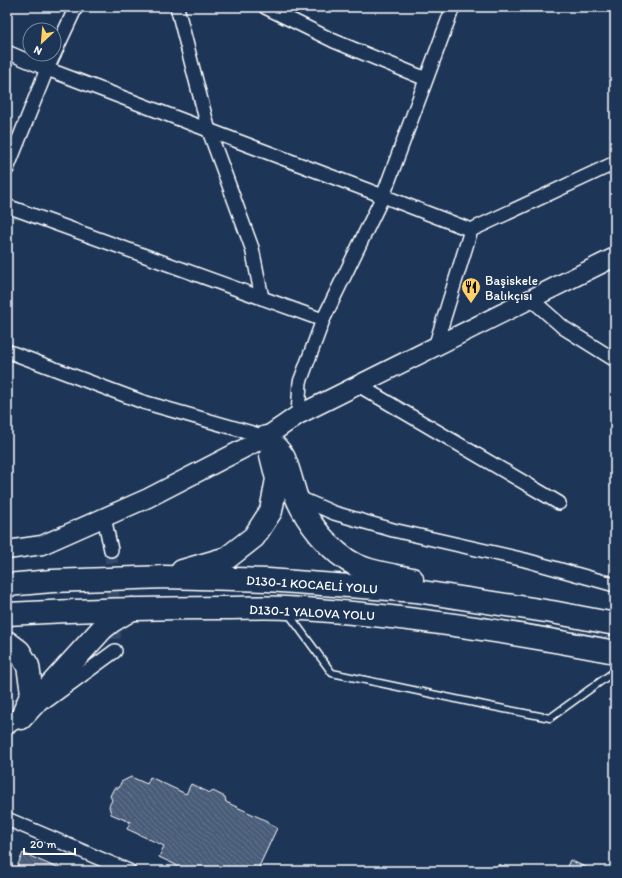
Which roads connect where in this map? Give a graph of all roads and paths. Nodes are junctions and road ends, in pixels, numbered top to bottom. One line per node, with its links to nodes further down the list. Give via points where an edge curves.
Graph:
1 (76, 7): 5 (street)
2 (177, 7): 10 (street)
3 (265, 7): 9 (street, via 334,41)
4 (453, 7): 9 (street)
5 (62, 37)
6 (7, 52): 8 (street)
7 (50, 62): 8 (street)
8 (46, 69): 10 (street); 12 (street)
9 (426, 79): 13 (street)
10 (209, 131): 13 (street); 17 (street, via 252,248)
11 (615, 163): 15 (street)
12 (7, 169)
13 (383, 196): 15 (street); 19 (street)
14 (7, 206): 17 (street)
15 (471, 230): 20 (street)
16 (615, 257): 18 (main road)
17 (262, 298): 19 (street)
18 (531, 299): 20 (main road); 22 (street, via 564,328)
19 (323, 320): 24 (street, via 300,382)
20 (435, 347): 23 (main road)
21 (7, 351): 25 (street, via 143,402)
22 (615, 360)
23 (358, 385): 24 (main road); 27 (street)
24 (298, 415): 25 (main road)
25 (266, 437): 26 (highway, via 283,457); 28 (main road, via 148,498); 31 (highway, via 277,479 271,511 254,537 227,558)
26 (297, 497): 33 (street, via 334,513 393,530 525,560); 36 (highway, via 309,521 327,542 354,564 368,570 510,599)
27 (559, 503)
28 (104, 517): 29 (main road, via 42,545); 30 (street)
29 (7, 550)
30 (111, 550)
31 (165, 577): 32 (highway, D130-1 KOCAELİ YOLU); 36 (highway, D130-1 KOCAELİ YOLU, via 268,580 416,591)
32 (7, 585)
33 (615, 585)
34 (134, 608): 35 (highway, D130-1 YALOVA YOLU); 37 (highway, D130-1 YALOVA YOLU); 43 (highway, via 102,629)
35 (285, 608): 41 (highway, D130-1 YALOVA YOLU, via 431,621 539,637); 42 (lane, via 332,673 496,708 550,718)
36 (552, 612): 38 (highway, D130-1 KOCAELİ YOLU)
37 (7, 614)
38 (615, 624)
39 (7, 642): 43 (highway, via 19,651 28,666 32,693 29,703)
40 (115, 651): 43 (street)
41 (615, 652)
42 (615, 672)
43 (14, 723)
44 (7, 818): 45 (street)
45 (129, 871)

